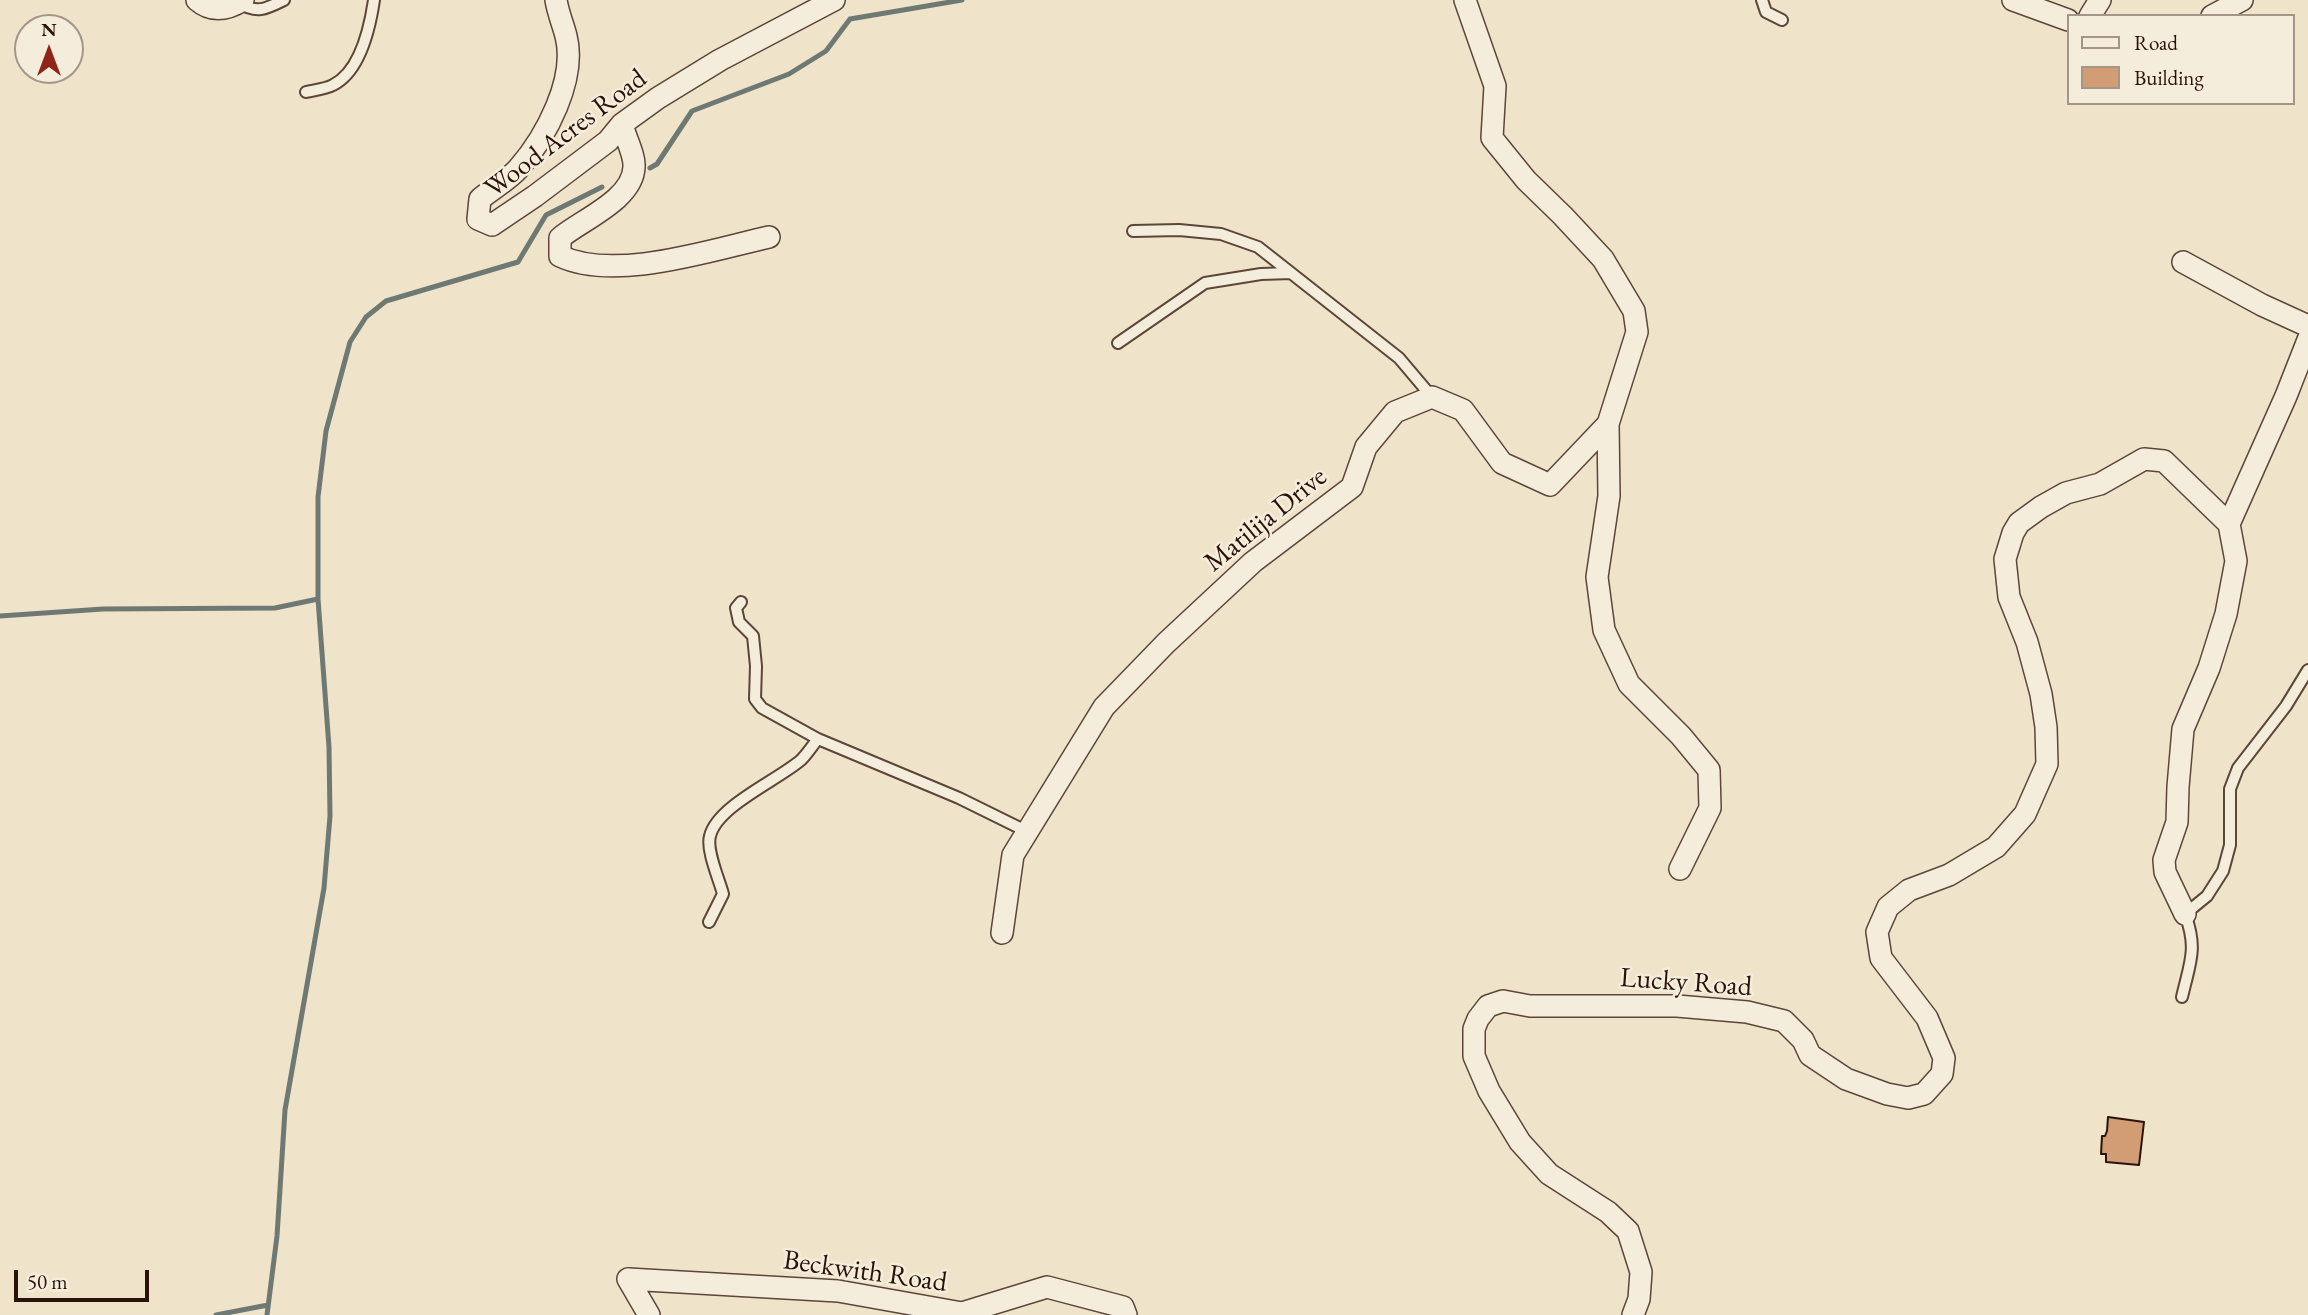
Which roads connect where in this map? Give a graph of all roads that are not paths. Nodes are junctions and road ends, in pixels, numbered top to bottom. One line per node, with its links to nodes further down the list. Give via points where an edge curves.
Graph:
1 (197, 0): 10 (street, via 214,9 231,8)
2 (284, 0): 10 (lane, via 265,9 250,9)
3 (374, 0): 14 (lane, via 359,55 348,73 333,85)
4 (556, 0): 15 (street, Wood Acres Road, via 567,37 566,81 554,113 517,170 480,199 478,219 492,225 503,218 608,141)
5 (834, 0): 15 (street, Wood Acres Road, via 720,60)
6 (1465, 0): 24 (street, via 1495,86 1492,138 1603,259 1634,312 1637,332)
7 (1762, 0): 13 (lane, via 1766,12)
8 (2013, 0): 12 (street)
9 (2242, 0): 11 (street)
10 (241, 1)
11 (2216, 14)
12 (2066, 19)
13 (1782, 20)
14 (306, 92)
15 (622, 124): 17 (street, via 635,166 630,183 600,213 560,238 560,256 574,263 641,265)
16 (1133, 231): 19 (lane, via 1221,234 1258,247)
17 (769, 237)
18 (2183, 261): 20 (street)
19 (1291, 273): 22 (lane, via 1205,283); 23 (lane, via 1399,358)
20 (2308, 326)
21 (2308, 340): 25 (street)
22 (1118, 343)
23 (1432, 397): 24 (street, via 1463,410 1502,463 1550,485); 29 (street, Matilija Drive, via 1395,412 1366,447 1352,487 1253,562 1104,707)
24 (1608, 424): 30 (street, via 1609,496 1597,577 1604,630 1629,684 1709,770 1710,808)
25 (2229, 524): 31 (street, via 2234,574 2209,668 2183,729 2177,822 2164,860); 37 (street, Lucky Road, via 2164,461 2144,458 2100,484 2041,507 2013,533 2005,559 2009,597 2041,694 2047,764 2025,814 1996,847 1950,875 1909,890 1888,907 1877,932 1881,958 1927,1018 1944,1058 1942,1074 1924,1094 1908,1098 1887,1094 1846,1079 1810,1055 1803,1040 1784,1021 1747,1012 1677,1006 1530,1006 1503,1001 1488,1006 1478,1019 1474,1056 1520,1142 1549,1174 1608,1212 1628,1231 1641,1272)
26 (741, 602): 28 (lane, via 736,608 739,622 753,636 755,699 762,708)
27 (2308, 670): 31 (lane, via 2287,706 2238,768 2230,789 2230,845 2222,871 2207,896)
28 (818, 739): 29 (lane); 32 (lane, via 801,760 718,820 709,835 723,894)
29 (1027, 832): 33 (street, Matilija Drive, via 1013,855)
30 (1680, 869)
31 (2185, 914): 34 (lane, via 2193,947)
32 (709, 922)
33 (1003, 933)
34 (2182, 997)
35 (649, 1315): 36 (street, Beckwith Road, via 628,1279 838,1291 962,1314 1047,1287 1123,1307)
36 (1126, 1315)
37 (1633, 1315)

